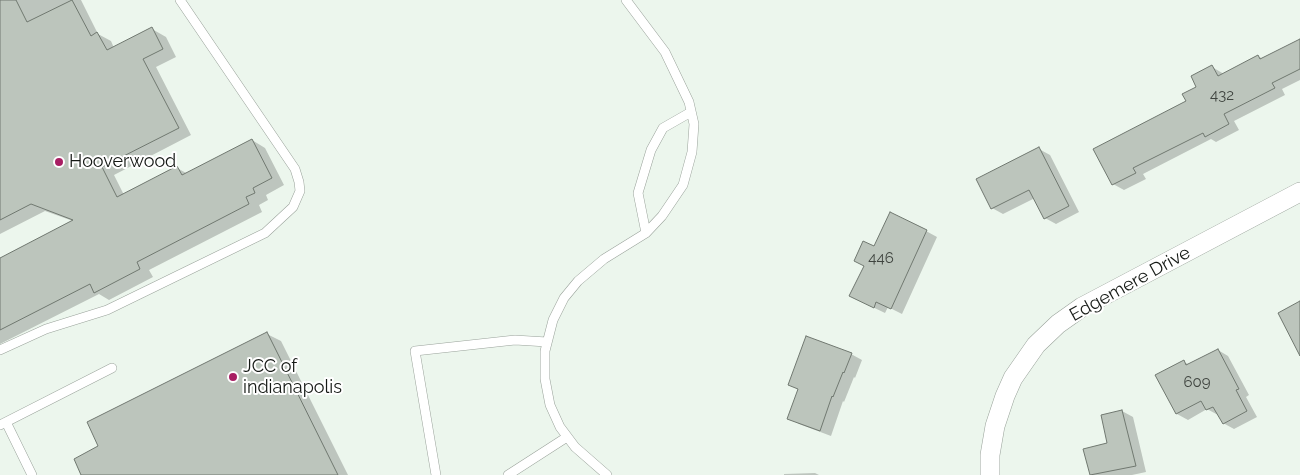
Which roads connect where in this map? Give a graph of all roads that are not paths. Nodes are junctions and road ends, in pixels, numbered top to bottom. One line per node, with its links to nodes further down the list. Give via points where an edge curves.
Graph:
1 (180, 0): 7 (lane, via 294,169 300,191 293,207 265,232 107,310 46,329)
2 (626, 0): 3 (lane, via 666,52)
3 (691, 112): 5 (lane, via 694,124 692,152 683,185); 5 (lane, via 663,128 651,150 638,193)
4 (1300, 192): 15 (street, Edgemere Drive, via 1082,307 1058,324 1036,346 1013,378 995,426)
5 (646, 233): 6 (lane, via 604,259 578,281 564,298)
6 (547, 342): 10 (lane, via 544,379 550,406); 12 (lane, via 515,340 414,351)
7 (0, 350)
8 (112, 368): 9 (lane)
9 (3, 423): 11 (lane)
10 (567, 437): 13 (lane); 14 (lane)
11 (32, 475)
12 (436, 475)
13 (508, 475)
14 (608, 475)
15 (990, 475)

